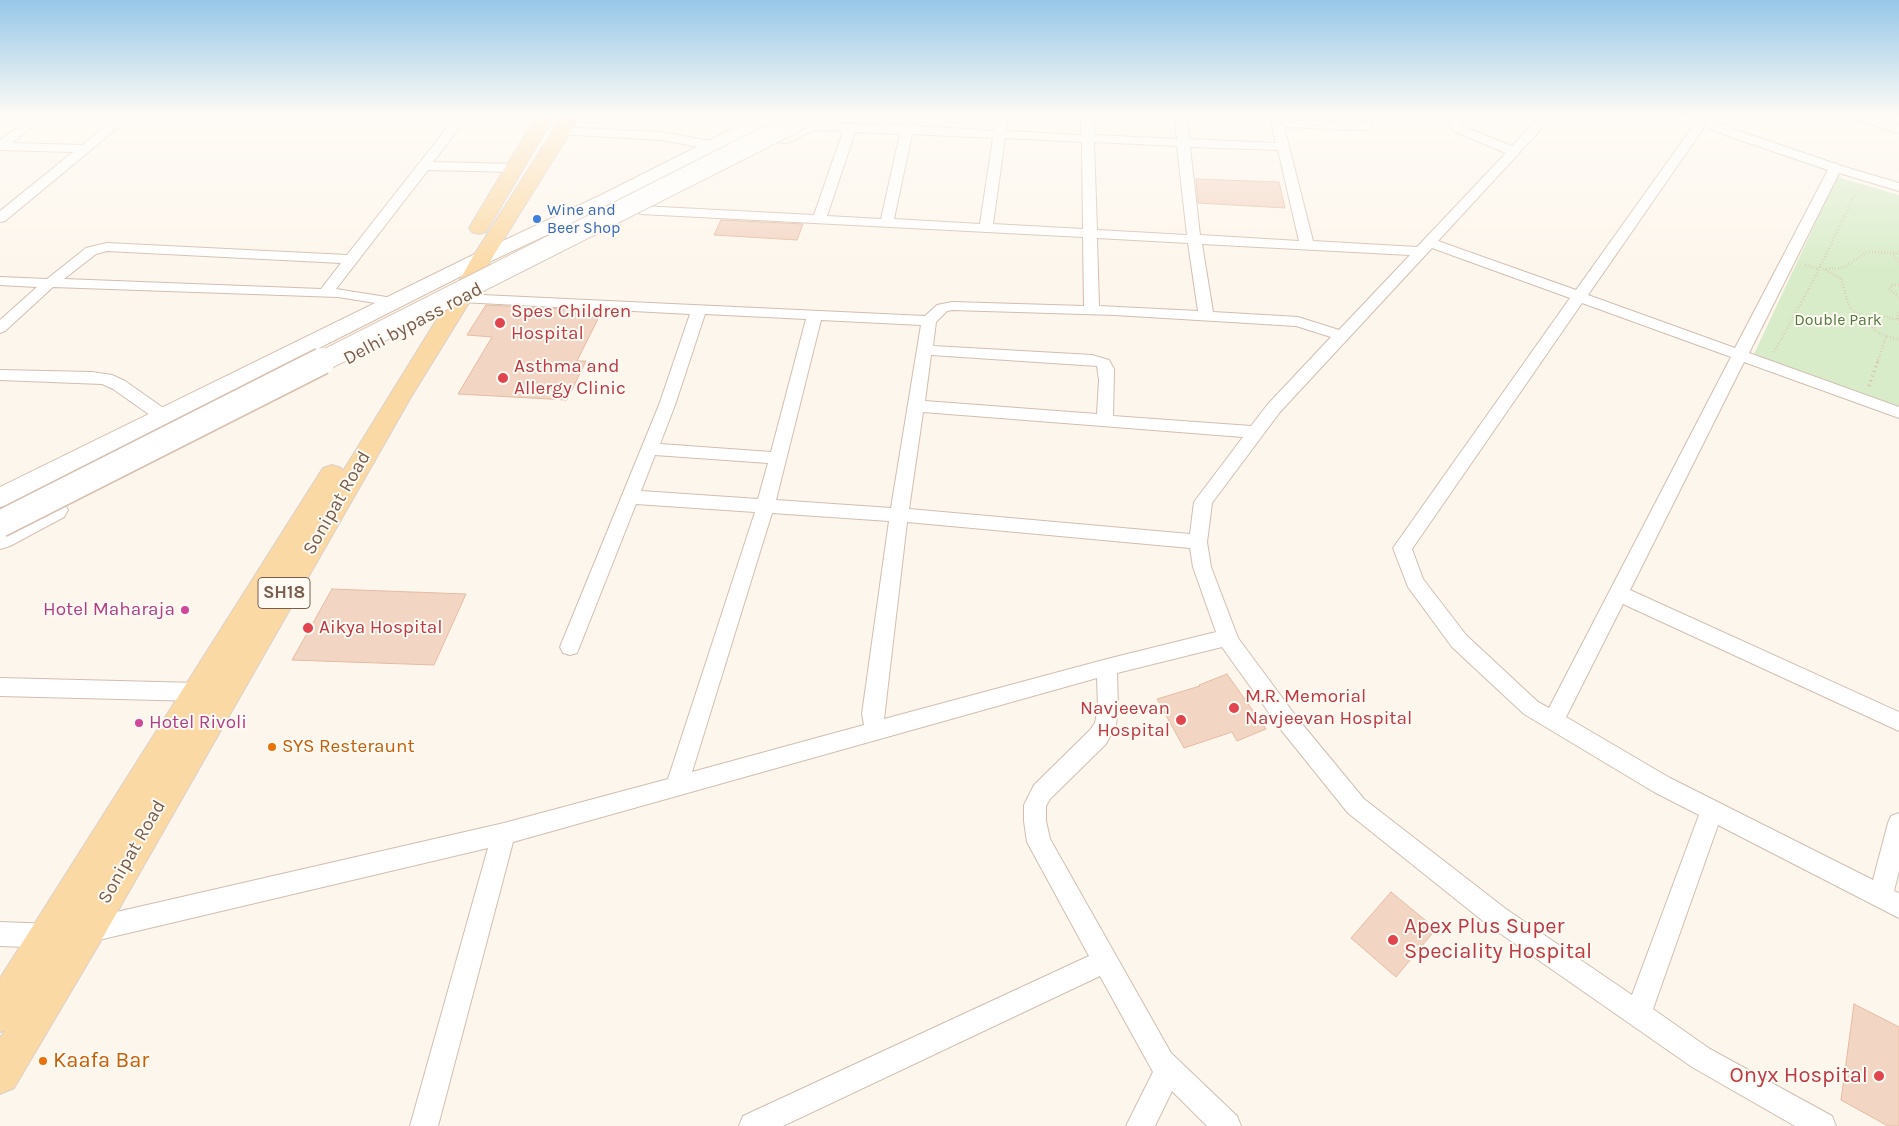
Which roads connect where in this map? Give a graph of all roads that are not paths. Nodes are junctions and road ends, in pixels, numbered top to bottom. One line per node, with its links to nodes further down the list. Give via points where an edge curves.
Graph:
1 (61, 168): 21 (street)
2 (423, 168): 30 (street)
3 (493, 168): 4 (street)
4 (513, 168): 33 (main road, Sonipat Road / SH18)
5 (532, 168): 29 (main road, Sonipat Road / SH18)
6 (667, 168): 29 (main road, Delhi bypass road)
7 (704, 168): 58 (main road)
8 (707, 168): 60 (main road, bridge)
9 (717, 168): 20 (main road, Delhi bypass road)
10 (836, 168): 22 (street)
11 (899, 168): 23 (street)
12 (994, 168): 24 (street)
13 (1088, 168): 25 (street)
14 (1187, 168): 26 (street)
15 (1287, 168): 27 (street)
16 (1498, 168): 28 (street)
17 (1664, 168): 35 (street)
18 (1835, 168): 19 (street); 46 (street)
19 (1899, 187)
20 (641, 210): 22 (street); 33 (main road, Delhi bypass road)
21 (0, 218)
22 (819, 219): 23 (street)
23 (887, 223): 24 (street)
24 (986, 228): 25 (street)
25 (1089, 234): 26 (street); 38 (street)
26 (1194, 239): 27 (street); 41 (street)
27 (1307, 246): 28 (street)
28 (1424, 247): 35 (street); 44 (street)
29 (482, 258): 33 (main road, Sonipat Road / SH18)
30 (351, 259): 32 (street, via 107,247 90,251); 34 (street)
31 (0, 281): 32 (street)
32 (50, 283): 34 (street); 43 (street)
33 (457, 286): 36 (main road, Delhi bypass road); 37 (street); 40 (main road, Sonipat Road / SH18); 77 (main road, Sonipat Road / SH18, via 399,397)
34 (325, 293): 36 (street)
35 (1579, 297): 46 (street); 69 (street, via 1402,548 1415,582 1459,641 1531,708)
36 (394, 302): 50 (main road, Delhi bypass road)
37 (699, 310): 39 (street); 53 (street)
38 (1092, 310): 41 (street); 42 (street, via 952,306 942,308)
39 (815, 314): 42 (street); 54 (street)
40 (429, 316): 61 (main road, Delhi bypass road); 68 (main road, Sonipat Road / SH18)
41 (1206, 316): 44 (street, via 1298,322)
42 (929, 321): 45 (street)
43 (0, 328)
44 (1340, 335): 52 (street)
45 (924, 350): 48 (street); 51 (street, via 1103,363 1106,368)
46 (1739, 355): 49 (street); 63 (street)
47 (0, 375): 50 (street, via 106,380 120,385)
48 (917, 406): 51 (street); 59 (street)
49 (1899, 413)
50 (164, 416): 55 (main road, Delhi bypass road)
51 (1105, 420): 52 (street)
52 (1256, 432): 62 (street, via 1203,502)
53 (650, 449): 54 (street); 56 (street)
54 (778, 458): 57 (street)
55 (0, 498)
56 (630, 498): 57 (street); 65 (street)
57 (765, 507): 59 (street); 72 (street)
58 (0, 513)
59 (899, 515): 62 (street); 71 (street, via 873,714)
60 (0, 524)
61 (0, 539)
62 (1198, 542): 64 (street, via 1202,567)
63 (1618, 593): 69 (street); 70 (street)
64 (1228, 637): 66 (street); 82 (street, via 1290,725 1356,806 1496,917)
65 (570, 647)
66 (1107, 667): 71 (street); 80 (street, via 1105,725 1098,737 1042,792 1035,805 1039,842)
67 (0, 687): 68 (street)
68 (198, 692): 79 (main road, Sonipat Road / SH18)
69 (1553, 721): 73 (street)
70 (1899, 722)
71 (875, 731): 72 (street)
72 (677, 786): 75 (street)
73 (1712, 811): 76 (street); 82 (street)
74 (1899, 823): 76 (street)
75 (504, 834): 77 (street); 85 (street)
76 (1890, 902)
77 (86, 931): 79 (street); 84 (main road, Sonipat Road / SH18)
78 (0, 934): 79 (street)
79 (47, 937): 81 (main road, Sonipat Road / SH18)
80 (1105, 961): 83 (street); 86 (street)
81 (0, 1013)
82 (1638, 1014): 89 (street, via 1701,1058)
83 (1169, 1069): 87 (street); 88 (street)
84 (0, 1074)
85 (424, 1126)
86 (754, 1126)
87 (1140, 1126)
88 (1227, 1126)
89 (1822, 1126)

